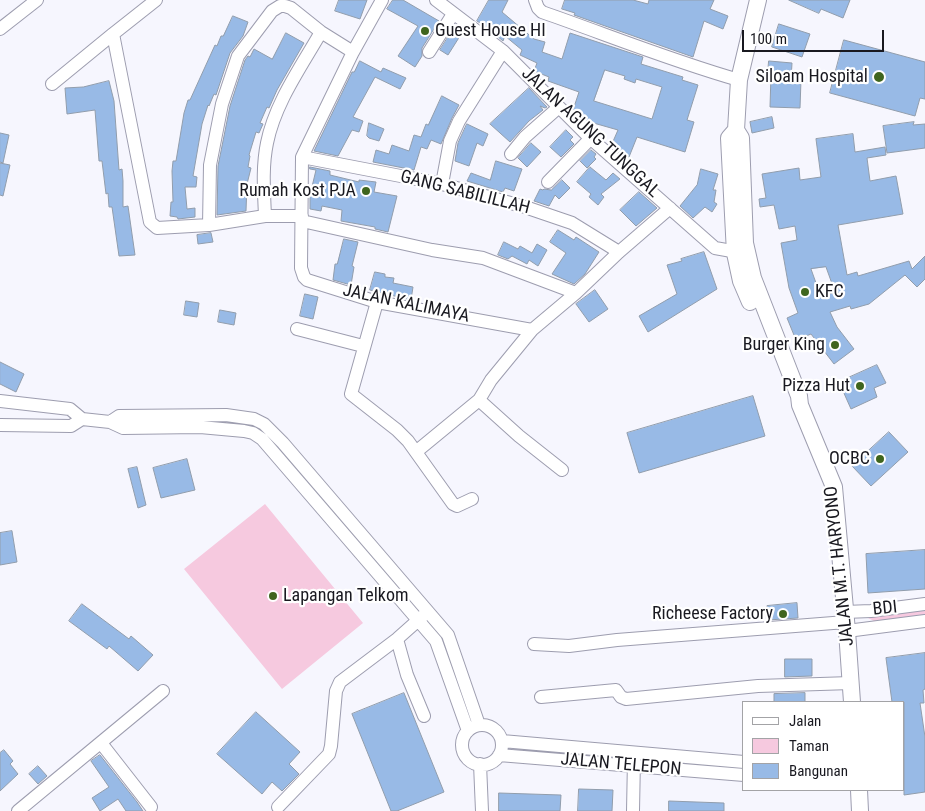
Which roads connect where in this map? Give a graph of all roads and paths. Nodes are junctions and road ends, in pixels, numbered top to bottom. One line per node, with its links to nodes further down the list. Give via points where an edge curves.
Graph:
1 (37, 0): 8 (street)
2 (156, 0): 10 (street)
3 (382, 0): 12 (street, JALAN KALIMAYA)
4 (436, 0): 7 (street, JALAN AGUNG TUNGGAL)
5 (535, 0): 14 (street, via 542,12 653,53)
6 (758, 0): 14 (main road, JALAN M.T. HARYONO)
7 (453, 14): 11 (street, JALAN AGUNG TUNGGAL); 13 (street)
8 (0, 30)
9 (321, 32): 12 (street); 23 (street, via 279,108 267,142); 25 (street, via 292,8 280,6 272,11 238,56 222,104 212,153)
10 (113, 34): 15 (street); 25 (street, via 150,222 161,229)
11 (504, 51): 16 (street, JALAN AGUNG TUNGGAL); 21 (street, via 450,141)
12 (353, 52): 19 (street, JALAN KALIMAYA)
13 (429, 52)
14 (739, 80): 27 (main road, JALAN M.T. HARYONO, via 736,130 741,138 745,243)
15 (52, 84)
16 (559, 107): 17 (street, JALAN AGUNG TUNGGAL); 18 (street)
17 (591, 138): 20 (street); 22 (street, JALAN AGUNG TUNGGAL)
18 (511, 154)
19 (302, 157): 21 (street, GANG SABILILLAH); 24 (street, JALAN KALIMAYA)
20 (548, 182)
21 (442, 184): 26 (street, GANG SABILILLAH, via 572,223)
22 (670, 208): 26 (street); 27 (street, JALAN AGUNG TUNGGAL, via 716,248)
23 (265, 216): 24 (street); 25 (street)
24 (302, 219): 28 (street, via 432,250 483,258); 29 (street, JALAN KALIMAYA, via 300,268 304,277)
25 (209, 225)
26 (619, 252): 28 (street)
27 (741, 253): 45 (main road, JALAN M.T. HARYONO, via 742,280 752,308 782,376 800,405 834,487)
28 (576, 293): 31 (street)
29 (377, 302): 31 (street, JALAN KALIMAYA); 32 (street)
30 (297, 329): 32 (street)
31 (532, 330): 33 (street, via 491,380)
32 (363, 346): 38 (street, via 350,394 397,430)
33 (479, 400): 38 (street); 39 (street)
34 (0, 401): 35 (street, via 70,409)
35 (82, 419): 36 (street, via 71,426); 37 (street, via 110,422 123,428 199,421 226,415 254,419 264,424)
36 (0, 425)
37 (278, 447): 42 (street); 43 (street)
38 (417, 452): 40 (street, via 454,506)
39 (562, 470)
40 (472, 499)
41 (925, 604): 45 (street, BDI, via 871,611)
42 (429, 612): 43 (street); 46 (street)
43 (418, 621): 47 (street); 48 (street)
44 (925, 621): 45 (street)
45 (846, 622): 49 (street, via 569,646); 50 (main road, JALAN M.T. HARYONO)
46 (448, 635): 48 (street); 55 (street)
47 (397, 639): 54 (street); 67 (street, via 340,682 329,754)
48 (436, 641): 55 (street)
49 (534, 644)
50 (851, 683): 52 (street, via 758,686 626,699 616,690); 53 (main road, JALAN M.T. HARYONO)
51 (163, 691): 57 (street)
52 (541, 698)
53 (852, 701)
54 (424, 716)
55 (473, 728): 56 (street, via 487,725 494,728); 61 (street, via 462,744 473,762)
56 (502, 741): 58 (street, JALAN TELEPON); 59 (street)
57 (101, 743): 66 (street); 68 (street)
58 (635, 752): 60 (street, JALAN TELEPON); 62 (street)
59 (499, 755): 61 (street, via 491,763); 62 (street, JALAN TELEPON)
60 (742, 762)
61 (480, 764): 69 (street)
62 (634, 766): 63 (street, JALAN TELEPON); 70 (street)
63 (742, 775)
64 (848, 791): 71 (main road)
65 (859, 791): 72 (main road)
66 (151, 807)
67 (278, 807)
68 (18, 811)
69 (482, 811)
70 (633, 811)
71 (849, 811)
72 (860, 811)

